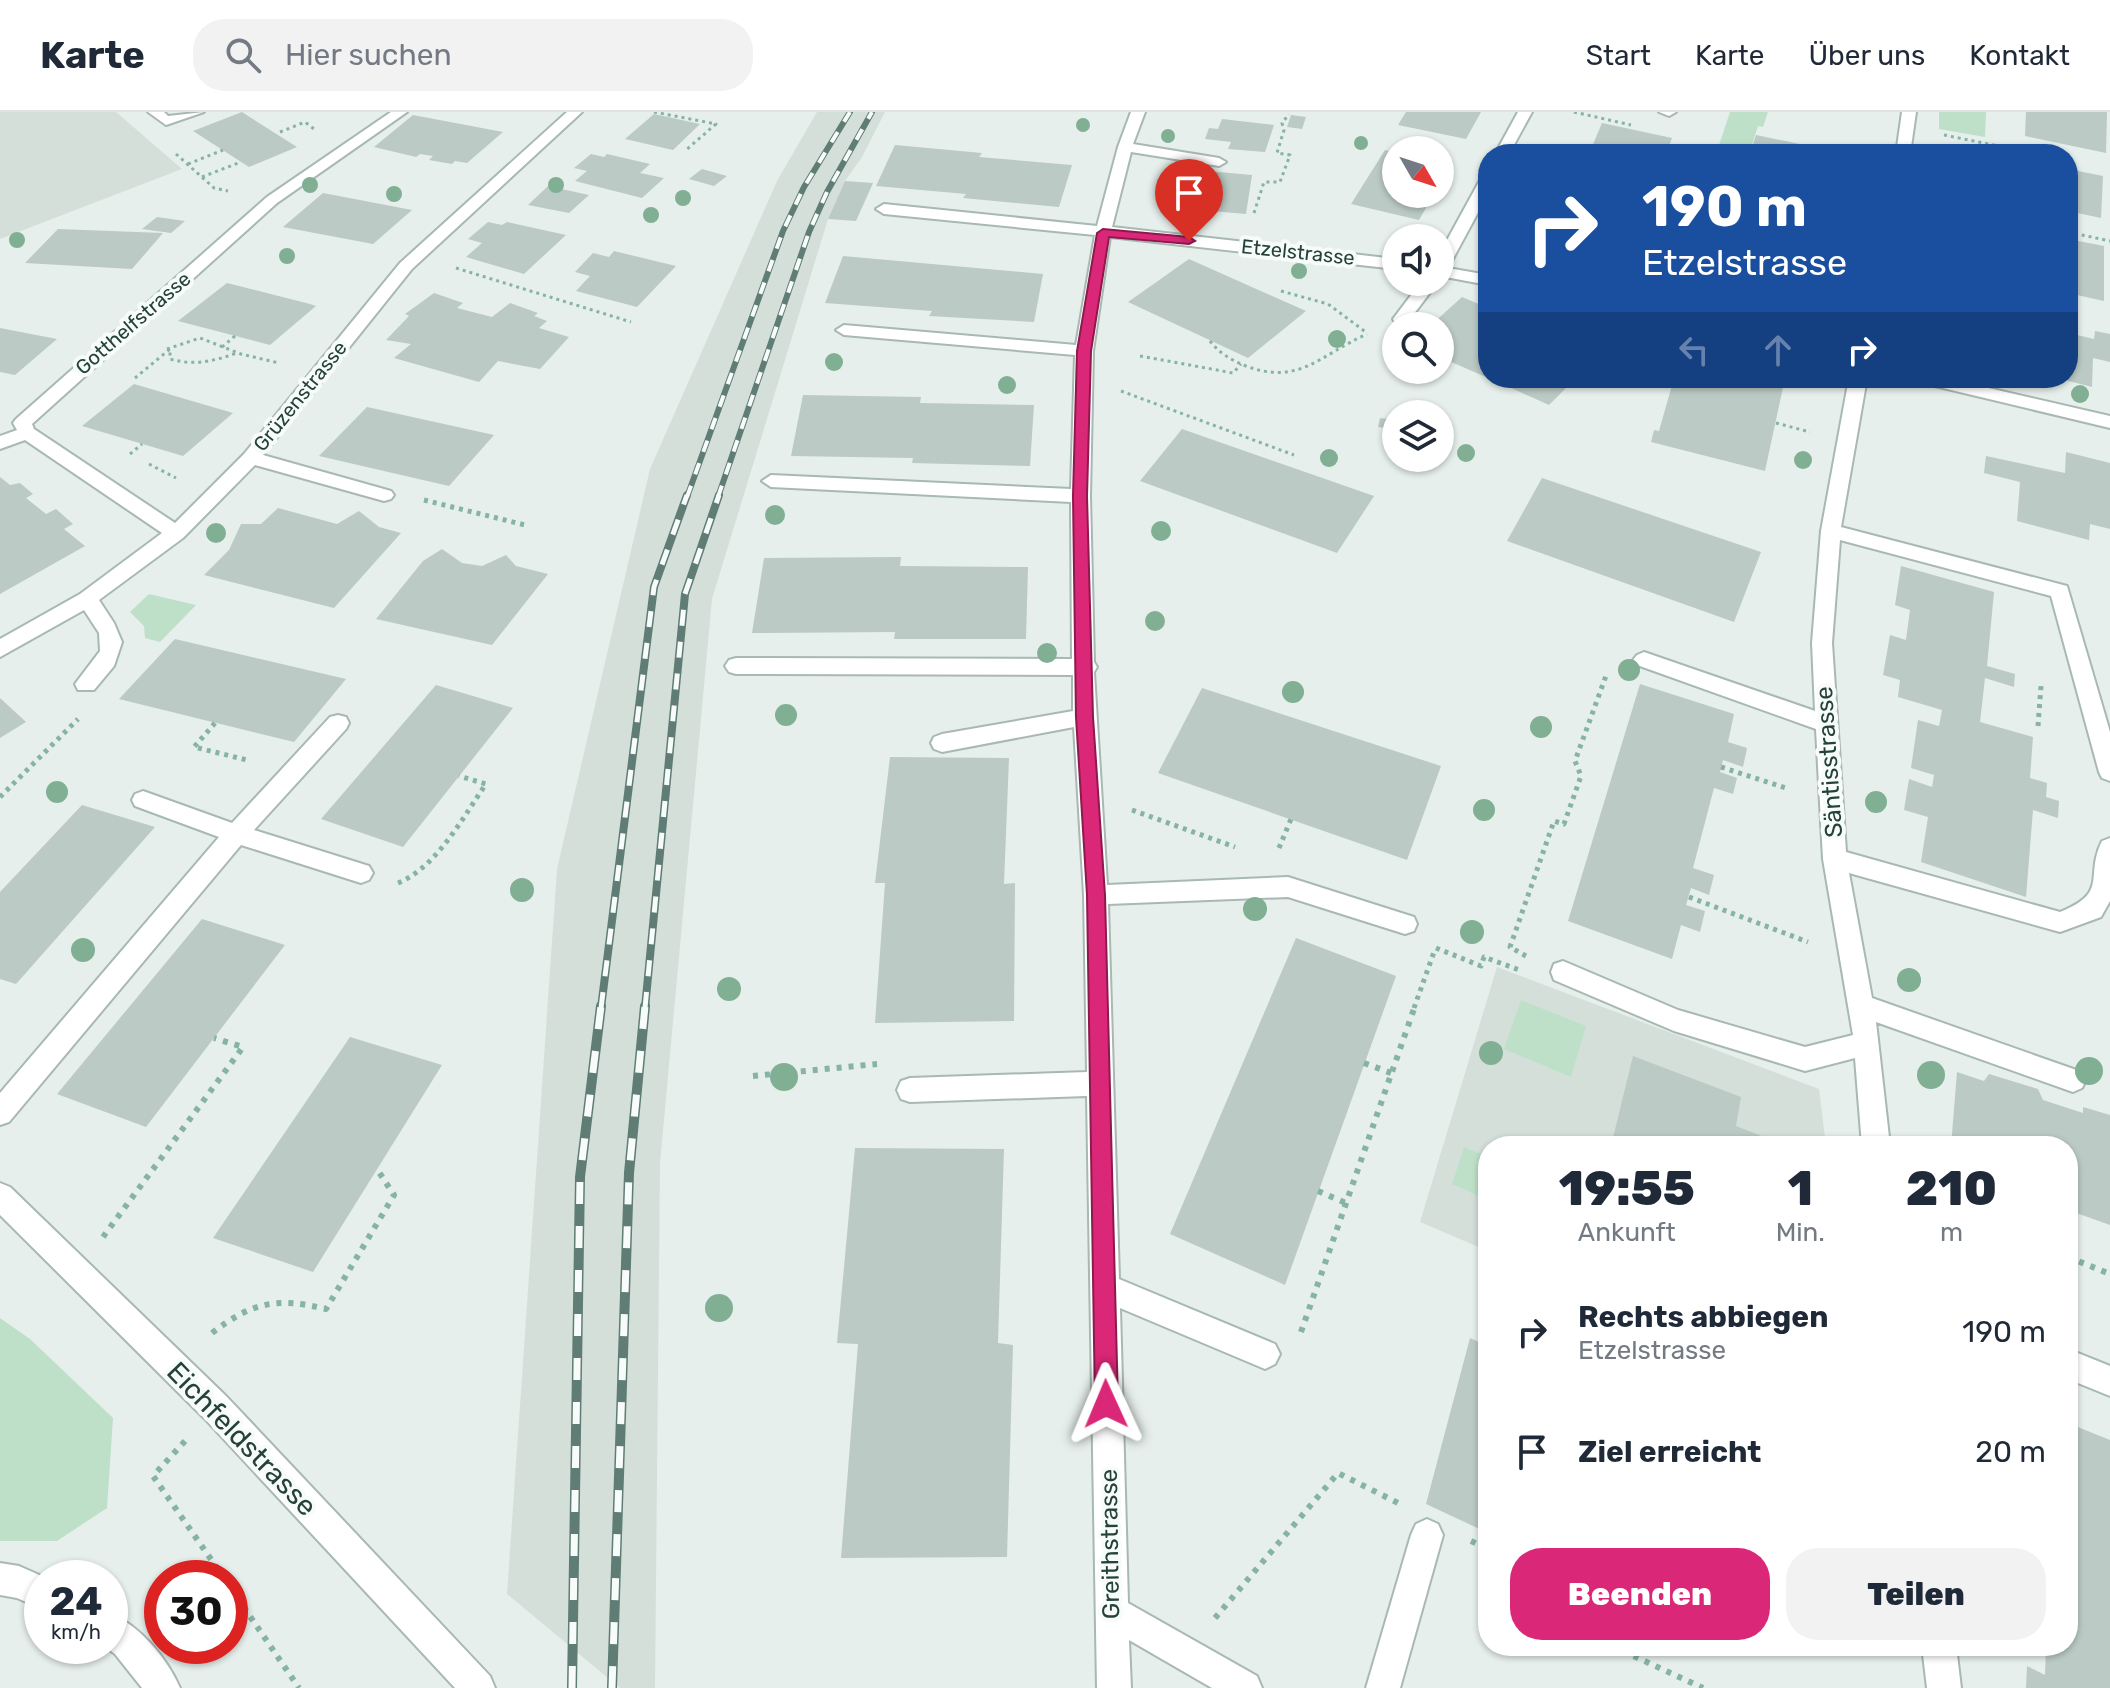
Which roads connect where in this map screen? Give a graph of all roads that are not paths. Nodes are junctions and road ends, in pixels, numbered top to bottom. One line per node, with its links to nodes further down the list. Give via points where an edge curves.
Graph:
1 (197, 112): 6 (street)
2 (400, 112): 27 (street, Gotthelfstrasse, via 272,200 116,337)
3 (575, 112): 29 (street, Grüzenstrasse, via 417,256)
4 (1138, 112): 10 (street, Greithstrasse)
5 (1525, 112): 8 (street)
6 (161, 117)
7 (1908, 120): 9 (street)
8 (1507, 144)
9 (1904, 144)
10 (1125, 147): 11 (street); 14 (street, Greithstrasse)
11 (1219, 162)
12 (1478, 199): 15 (street)
13 (884, 209): 14 (street, Etzelstrasse)
14 (1103, 233): 16 (street, Etzelstrasse); 22 (street, Greithstrasse)
15 (1454, 243)
16 (1382, 262)
17 (1454, 272): 18 (street)
18 (1478, 278)
19 (1419, 296): 20 (street)
20 (1406, 312)
21 (844, 330): 22 (street)
22 (1084, 351): 32 (street, Greithstrasse)
23 (1856, 388): 33 (street, Säntisstrasse)
24 (1965, 388): 26 (street)
25 (0, 419): 27 (street)
26 (2110, 422)
27 (24, 428): 28 (street); 34 (street)
28 (0, 440)
29 (251, 458): 31 (street); 34 (street, Grüzenstrasse)
30 (771, 481): 32 (street)
31 (384, 495)
32 (1080, 496): 39 (street, Greithstrasse)
33 (1831, 531): 43 (street, Säntisstrasse, via 1822,643); 45 (street, via 2060,591)
34 (176, 533): 35 (street, Grüzenstrasse)
35 (87, 599): 36 (street, Grüzenstrasse); 40 (street, via 112,633 113,647 107,664)
36 (0, 649)
37 (1644, 660): 43 (street)
38 (736, 666): 39 (street)
39 (1086, 667): 41 (street, Greithstrasse)
40 (86, 684)
41 (1084, 717): 44 (street); 51 (street, Greithstrasse)
42 (338, 723): 47 (street)
43 (1825, 723): 49 (street, Säntisstrasse)
44 (942, 743)
45 (2110, 772)
46 (143, 800): 47 (street)
47 (236, 834): 50 (street); 59 (street)
48 (2110, 848): 49 (street, via 2107,884 2092,910 2060,922)
49 (1835, 859): 54 (street, Säntisstrasse)
50 (361, 873)
51 (1096, 895): 52 (street, via 1288,887); 57 (street, Greithstrasse)
52 (1405, 924)
53 (1555, 971): 55 (street, via 1674,1020 1805,1059)
54 (1860, 1005): 55 (street, Säntisstrasse); 56 (street)
55 (1867, 1043): 60 (street, Säntisstrasse)
56 (2073, 1080)
57 (1100, 1084): 58 (street); 62 (street, Greithstrasse)
58 (910, 1090)
59 (0, 1113)
60 (1875, 1136)
61 (5, 1211): 73 (street, Eichfeldstrasse, via 216,1408)
62 (1104, 1287): 63 (street); 69 (street, Greithstrasse)
63 (1265, 1354)
64 (2078, 1368): 65 (street)
65 (2110, 1381)
66 (1427, 1535): 76 (street)
67 (0, 1579): 68 (street)
68 (24, 1584)
69 (1111, 1611): 74 (street, Greithstrasse); 75 (street)
70 (128, 1643): 72 (street)
71 (1940, 1656): 77 (street)
72 (163, 1688)
73 (478, 1688)
74 (1114, 1688)
75 (1245, 1688)
76 (1383, 1688)
77 (1944, 1688)

